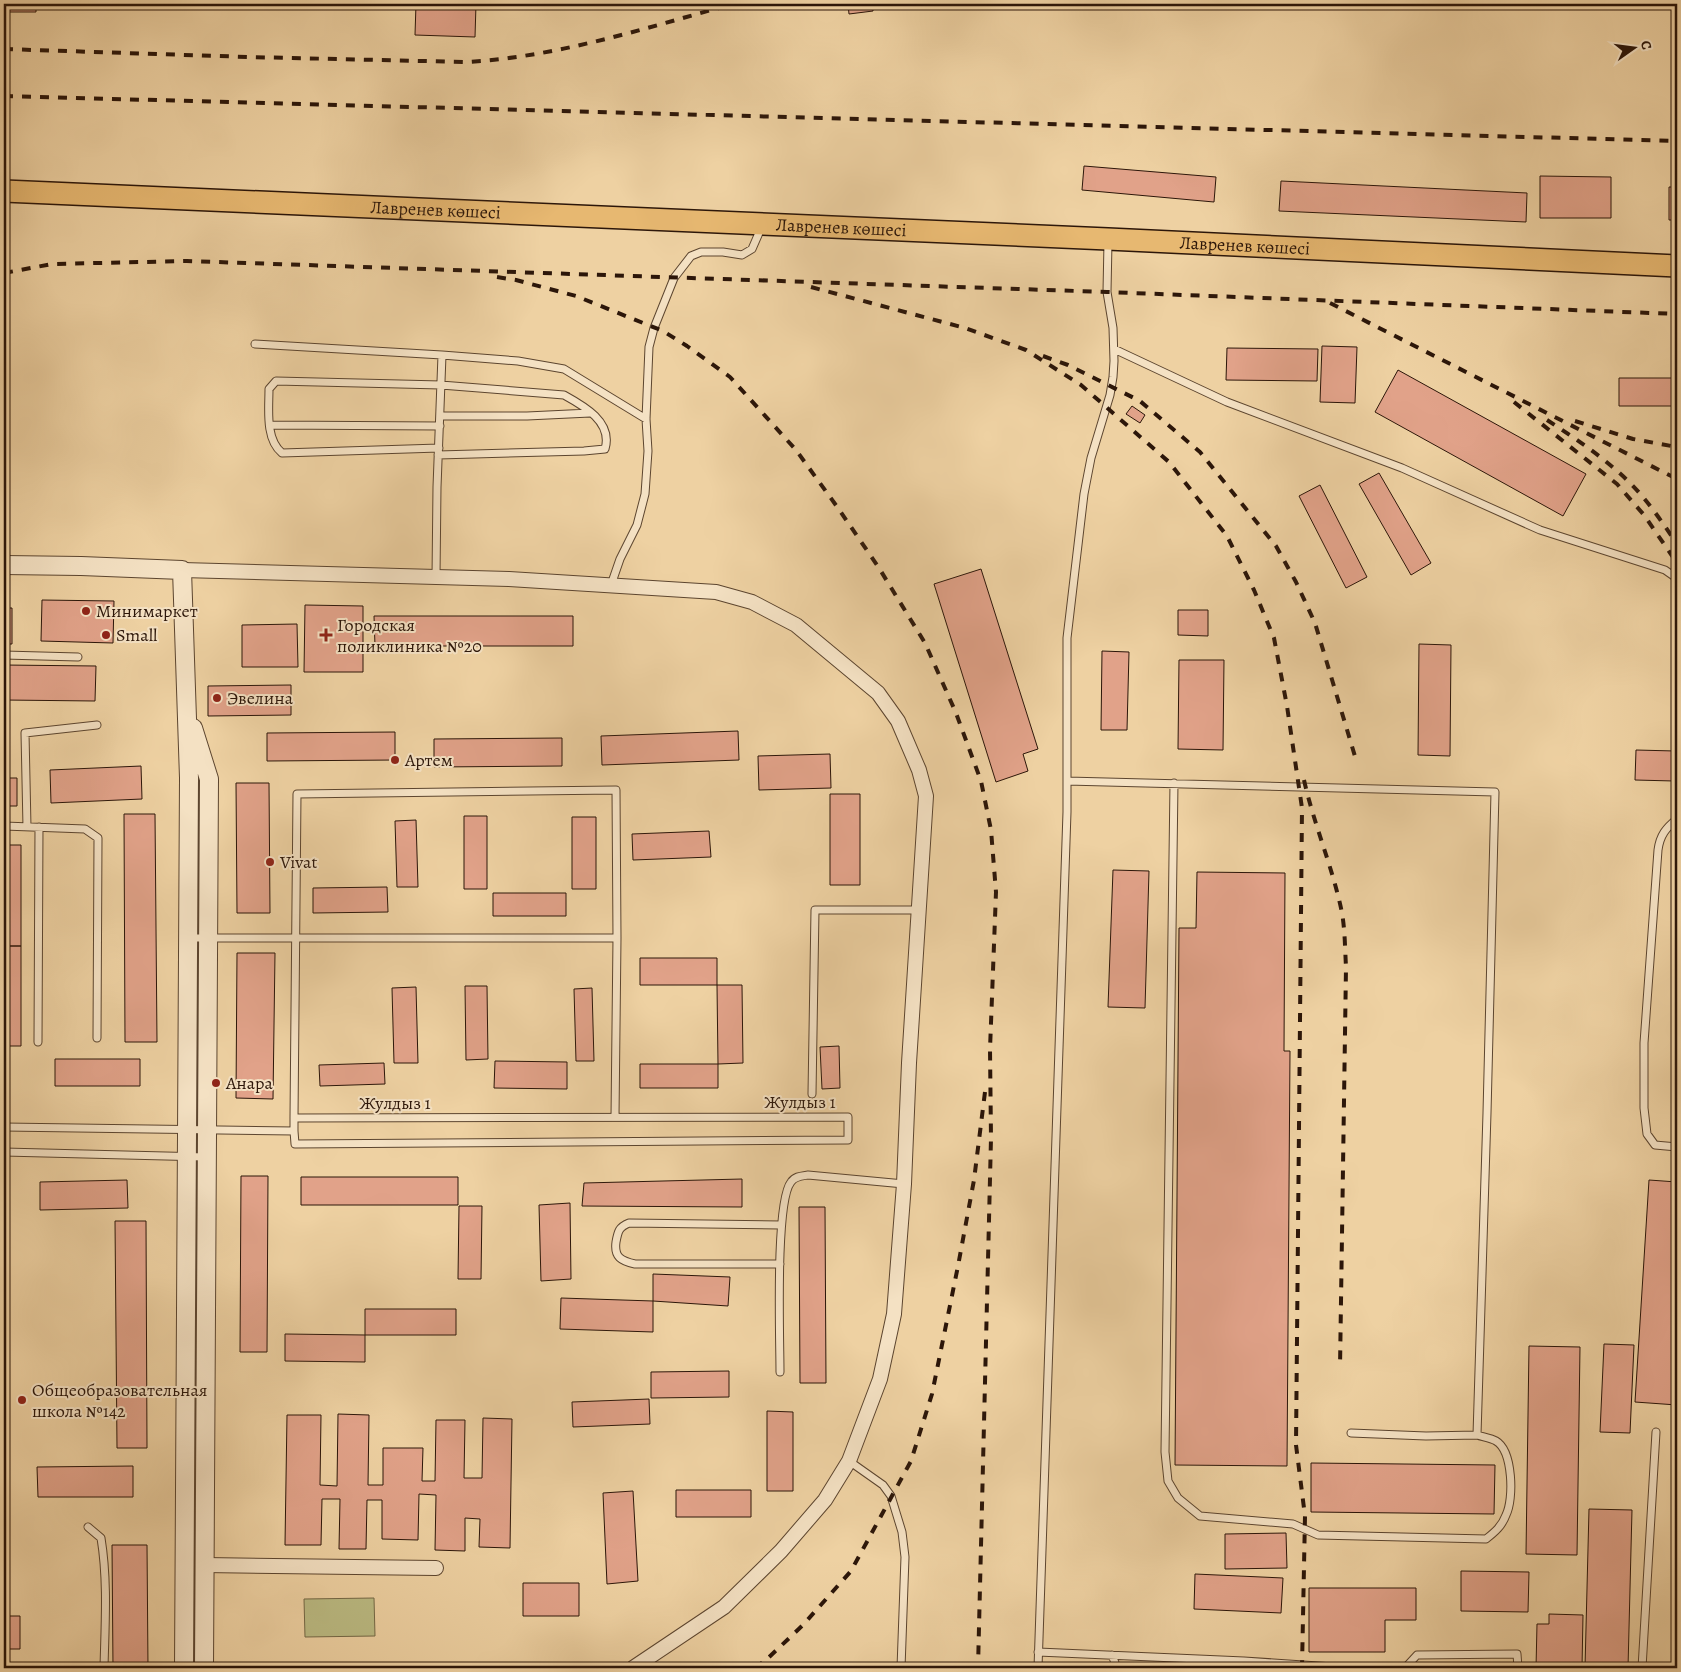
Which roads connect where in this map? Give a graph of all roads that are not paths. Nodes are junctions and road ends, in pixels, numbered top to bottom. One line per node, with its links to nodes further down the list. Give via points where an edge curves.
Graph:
1 (4, 191): 2 (main road, Лавренев көшесі)
2 (763, 225): 3 (main road, Лавренев көшесі); 11 (lane, via 752,250 742,254 702,252 691,256 674,278 649,347)
3 (1108, 239): 4 (main road, Лавренев көшесі); 6 (lane, via 1107,292)
4 (1677, 266)
5 (255, 344): 7 (lane)
6 (1114, 349): 18 (lane, via 1227,402 1402,468 1540,530 1665,570); 24 (lane, via 1110,395 1084,494 1067,638)
7 (442, 355): 8 (lane); 11 (lane, via 518,361 564,369)
8 (441, 385): 9 (lane, via 564,395); 10 (lane); 12 (lane, via 276,381 269,389)
9 (590, 413): 10 (lane); 14 (lane, via 605,427 606,449)
10 (440, 416): 13 (lane)
11 (646, 419): 19 (lane, via 645,494 637,525)
12 (270, 425): 13 (lane); 14 (lane, via 275,447 282,453)
13 (440, 426): 14 (lane)
14 (439, 452): 17 (lane)
15 (4, 565): 16 (street)
16 (182, 570): 17 (street); 22 (street)
17 (436, 577): 19 (street)
18 (1677, 581)
19 (611, 586): 30 (street, via 716,592 752,602 796,625 878,693 898,721 919,770 926,796)
20 (4, 655): 21 (lane)
21 (78, 657)
22 (186, 706): 31 (street); 33 (street, via 209,779)
23 (97, 725): 28 (lane, via 25,733)
24 (1067, 781): 25 (lane); 59 (lane)
25 (1174, 783): 54 (lane, via 1495,792); 54 (lane, via 1165,1452 1168,1481 1178,1498 1200,1516 1293,1524 1318,1535 1486,1539 1497,1531 1507,1514 1511,1482 1507,1454 1497,1441)
26 (1677, 819): 44 (lane, via 1666,827 1658,850 1644,1043 1647,1134 1655,1145)
27 (4, 826): 28 (lane)
28 (27, 827): 29 (lane)
29 (39, 827): 35 (lane, via 85,829 98,838); 36 (lane)
30 (919, 910): 37 (lane, via 815,910); 48 (street)
31 (188, 938): 33 (lane); 41 (street)
32 (617, 938): 34 (lane); 34 (lane, via 616,790 297,794); 39 (lane)
33 (208, 939): 34 (lane); 42 (street)
34 (296, 939): 38 (lane)
35 (97, 1038)
36 (38, 1042)
37 (812, 1094)
38 (294, 1118): 39 (lane, Жулдыз 1); 43 (lane)
39 (615, 1118): 43 (lane, Жулдыз 1, via 848,1117 848,1140 295,1144)
40 (4, 1127): 41 (lane)
41 (187, 1130): 42 (lane); 46 (street)
42 (207, 1131): 43 (lane); 47 (street)
43 (294, 1132)
44 (1677, 1147)
45 (4, 1152): 46 (lane)
46 (187, 1156): 47 (lane); 63 (street)
47 (207, 1157): 57 (street)
48 (904, 1184): 49 (lane, via 808,1174 798,1176 785,1195); 55 (street, via 894,1314 880,1379)
49 (781, 1225): 50 (lane); 50 (lane, via 629,1223 618,1231 615,1250 625,1262 635,1264)
50 (780, 1264): 51 (lane)
51 (780, 1372)
52 (1656, 1432): 72 (lane)
53 (1351, 1433): 54 (lane)
54 (1477, 1435)
55 (849, 1461): 65 (street, via 824,1500 794,1536 724,1607); 66 (lane, via 883,1486 891,1496 902,1532 905,1557)
56 (88, 1527): 62 (lane, via 101,1538 104,1555)
57 (204, 1565): 58 (street); 64 (street)
58 (436, 1568)
59 (1038, 1652): 60 (lane); 67 (lane)
60 (1112, 1656): 61 (lane); 68 (lane)
61 (1244, 1665): 69 (lane)
62 (104, 1668)
63 (184, 1668)
64 (204, 1668)
65 (633, 1668)
66 (901, 1668)
67 (1038, 1668)
68 (1117, 1668)
69 (1348, 1668)
70 (1405, 1668): 71 (lane, via 1417,1655 1499,1654 1517,1654)
71 (1518, 1668)
72 (1642, 1668)

